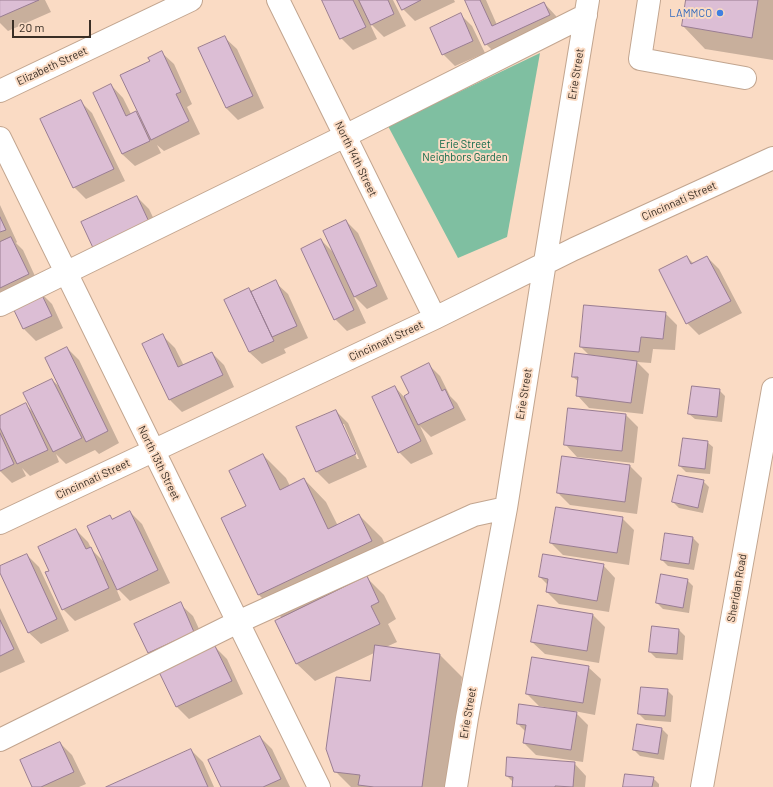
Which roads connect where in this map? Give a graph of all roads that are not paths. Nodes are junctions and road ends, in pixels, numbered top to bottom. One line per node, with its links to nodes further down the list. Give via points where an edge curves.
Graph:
1 (191, 0): 6 (street, Elizabeth Street)
2 (278, 0): 7 (street, North 14th Street)
3 (649, 0): 5 (street, via 640,59)
4 (587, 7): 7 (street); 10 (street, Erie Street)
5 (745, 78)
6 (0, 91)
7 (345, 136): 11 (street); 13 (street, North 14th Street)
8 (0, 138): 11 (street, North 13th Street)
9 (773, 158): 10 (street, Cincinnati Street)
10 (545, 262): 13 (street, Cincinnati Street); 17 (street, Erie Street)
11 (66, 272): 12 (street); 15 (street, North 13th Street)
12 (0, 305)
13 (435, 318): 15 (street, Cincinnati Street)
14 (773, 389): 16 (street, Sheridan Road)
15 (153, 450): 18 (street, Cincinnati Street); 19 (street, North 13th Street)
16 (765, 479): 23 (street, Sheridan Road)
17 (506, 508): 19 (street, via 474,515); 22 (street, Erie Street, via 466,718)
18 (0, 523)
19 (238, 622): 20 (street); 21 (street, North 13th Street)
20 (0, 740)
21 (319, 787)
22 (456, 787)
23 (702, 787)

